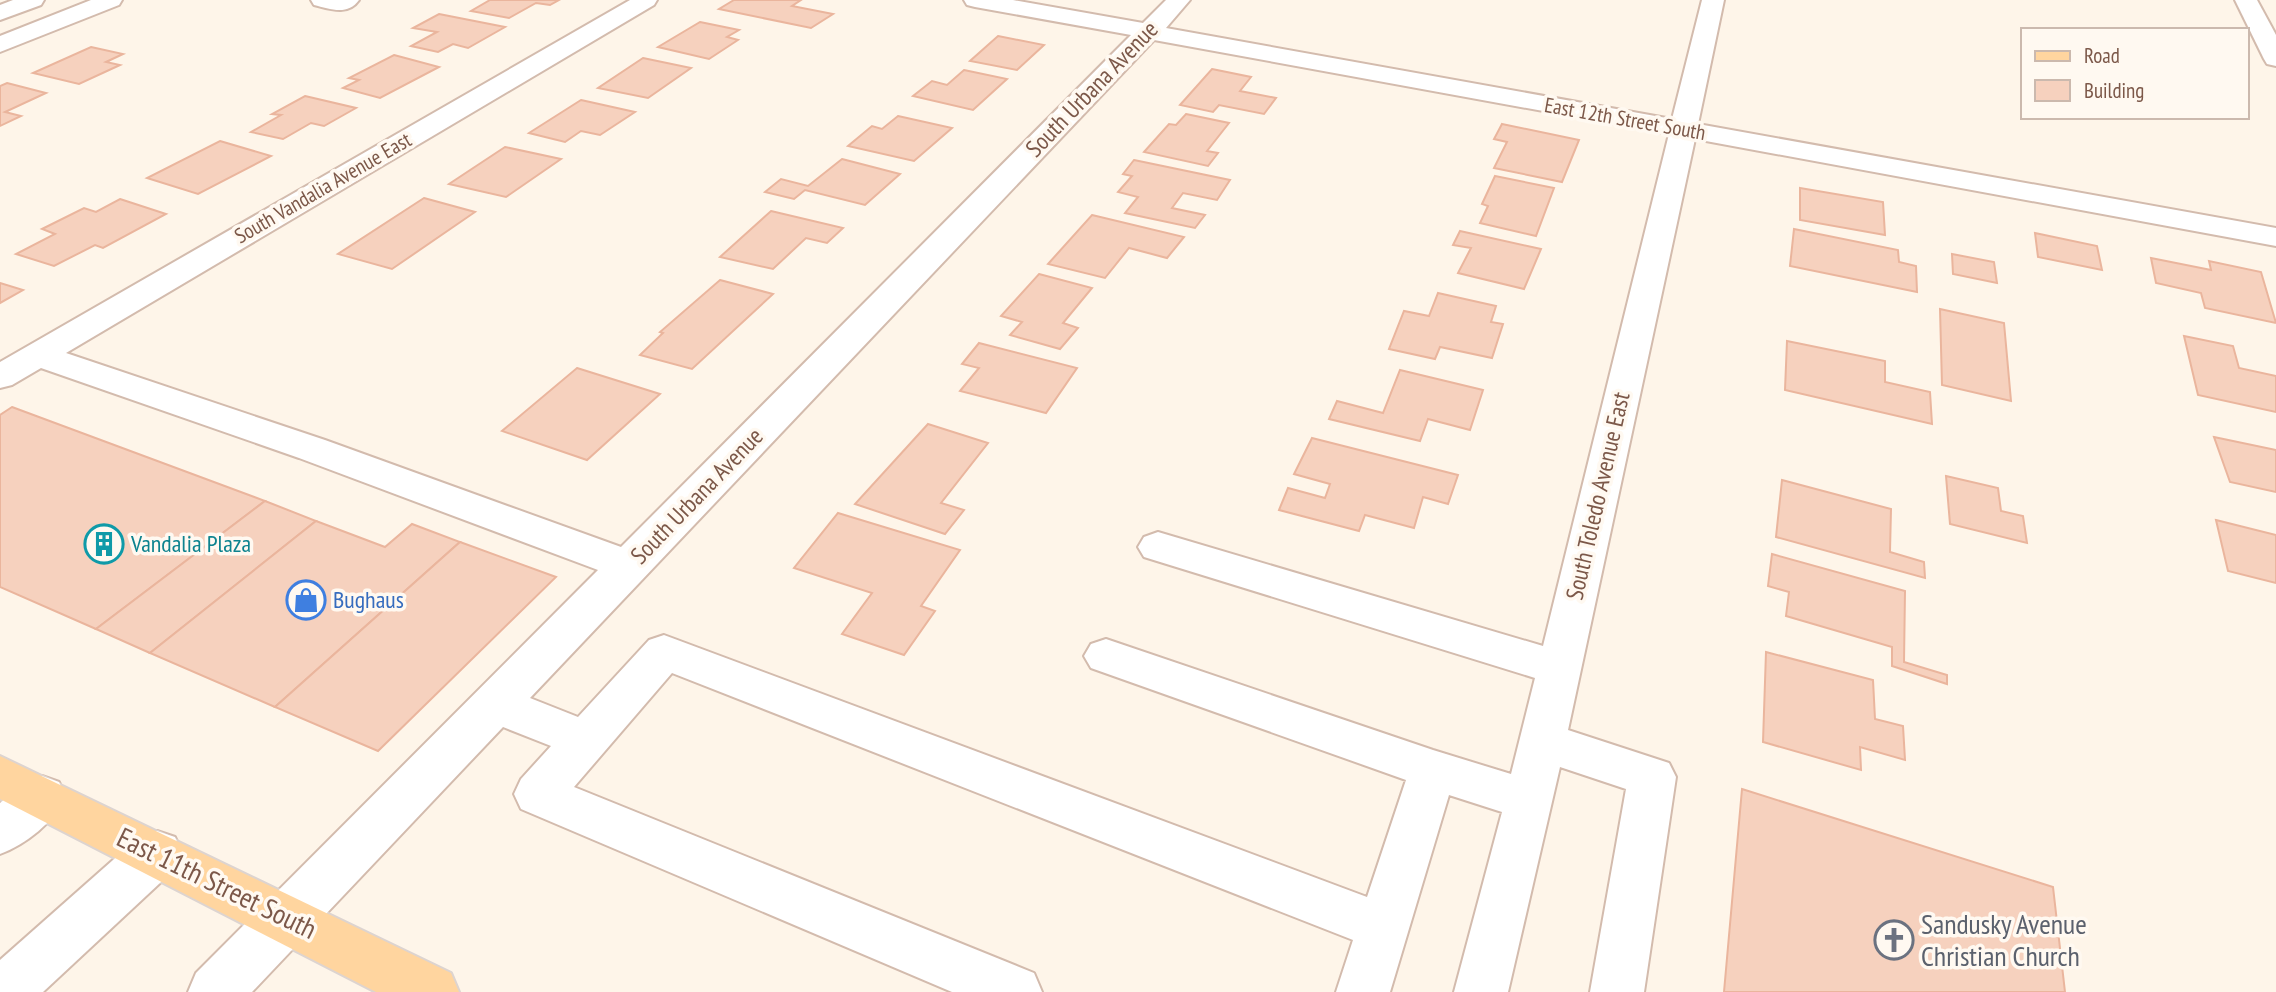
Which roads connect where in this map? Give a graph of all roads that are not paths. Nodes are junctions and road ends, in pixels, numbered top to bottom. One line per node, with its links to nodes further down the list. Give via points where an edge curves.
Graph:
1 (33, 0): 10 (street)
2 (111, 0): 12 (street)
3 (322, 0): 4 (street, via 340,4)
4 (348, 0)
5 (646, 0): 16 (street, South Vandalia Avenue East)
6 (975, 0): 11 (street, East 12th Street South)
7 (1179, 0): 11 (street, South Urbana Avenue)
8 (1713, 0): 14 (street, South Toledo Avenue East)
9 (2246, 0): 13 (street)
10 (0, 13)
11 (1147, 32): 14 (street, East 12th Street South); 19 (street, South Urbana Avenue)
12 (0, 45)
13 (2276, 59)
14 (1683, 129): 15 (street, East 12th Street South); 21 (street, South Toledo Avenue East)
15 (2276, 236)
16 (37, 355): 17 (street, South Vandalia Avenue East); 19 (street, via 312,449)
17 (0, 377)
18 (1158, 547): 21 (street)
19 (629, 566): 22 (street, South Urbana Avenue)
20 (1107, 656): 25 (street)
21 (1558, 668): 24 (street, South Toledo Avenue East)
22 (495, 704): 23 (street); 30 (street, South Urbana Avenue)
23 (586, 740): 31 (street, via 664,652); 35 (street, via 538,794)
24 (1541, 741): 27 (street, South Toledo Avenue East); 38 (street, via 1652,777)
25 (1433, 770): 27 (street); 31 (street)
26 (21, 787): 28 (street); 29 (main road, East 11th Street South)
27 (1529, 800): 37 (street, South Toledo Avenue East)
28 (0, 832)
29 (157, 853): 30 (main road, East 11th Street South); 32 (street)
30 (286, 918): 33 (street, South Urbana Avenue); 34 (main road, East 11th Street South)
31 (1383, 927): 36 (street)
32 (5, 992)
33 (215, 992)
34 (432, 992)
35 (1015, 992)
36 (1363, 992)
37 (1481, 992)
38 (1617, 992)

